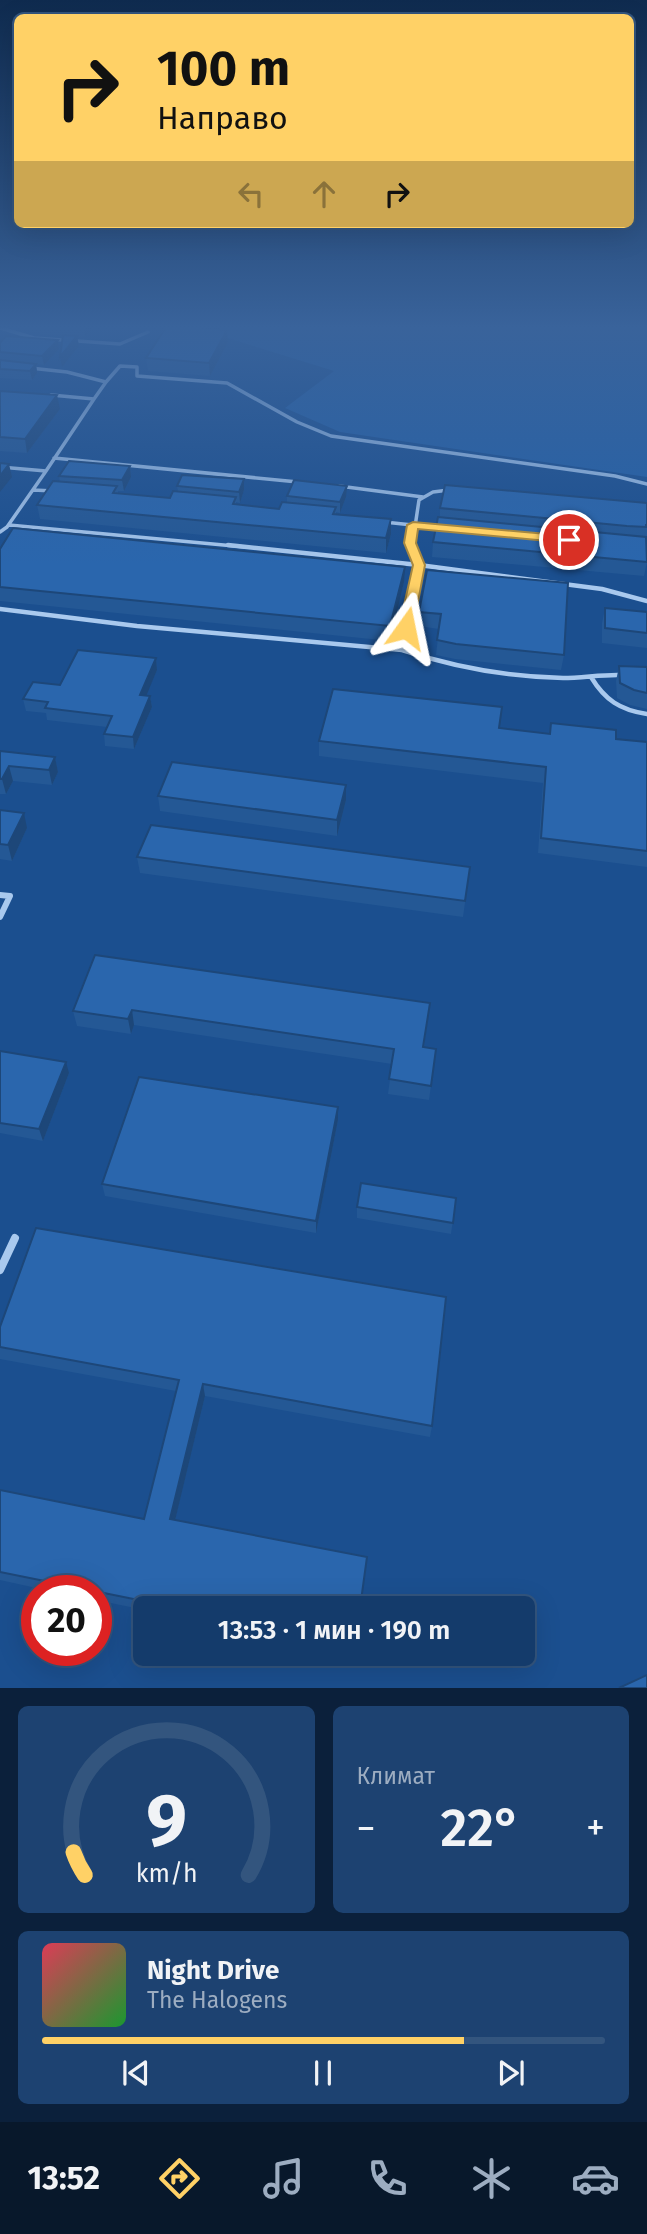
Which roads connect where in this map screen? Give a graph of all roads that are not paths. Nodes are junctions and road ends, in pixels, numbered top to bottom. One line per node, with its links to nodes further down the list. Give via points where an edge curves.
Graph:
1 (90, 406): 3 (lane)
2 (268, 406): 7 (lane, via 331,436)
3 (54, 458): 5 (lane); 6 (lane)
4 (0, 467): 5 (lane)
5 (46, 471): 10 (lane)
6 (312, 484)
7 (647, 484)
8 (339, 486): 12 (lane)
9 (460, 489): 12 (lane)
10 (33, 490): 11 (lane); 14 (lane)
11 (60, 491)
12 (423, 497): 15 (lane)
13 (373, 521): 15 (lane)
14 (9, 525): 17 (lane); 18 (lane)
15 (413, 525): 16 (lane); 18 (lane, via 410,543)
16 (454, 529)
17 (0, 531)
18 (419, 565): 19 (lane, via 602,589); 21 (lane)
19 (647, 601)
20 (0, 609): 21 (lane)
21 (402, 650): 23 (lane, via 447,665)
22 (627, 675): 23 (lane)
23 (591, 677): 24 (lane, via 613,706)
24 (647, 714)
25 (0, 895): 26 (lane, via 10,896)
26 (0, 917)
27 (15, 1238): 28 (lane)
28 (0, 1270)

